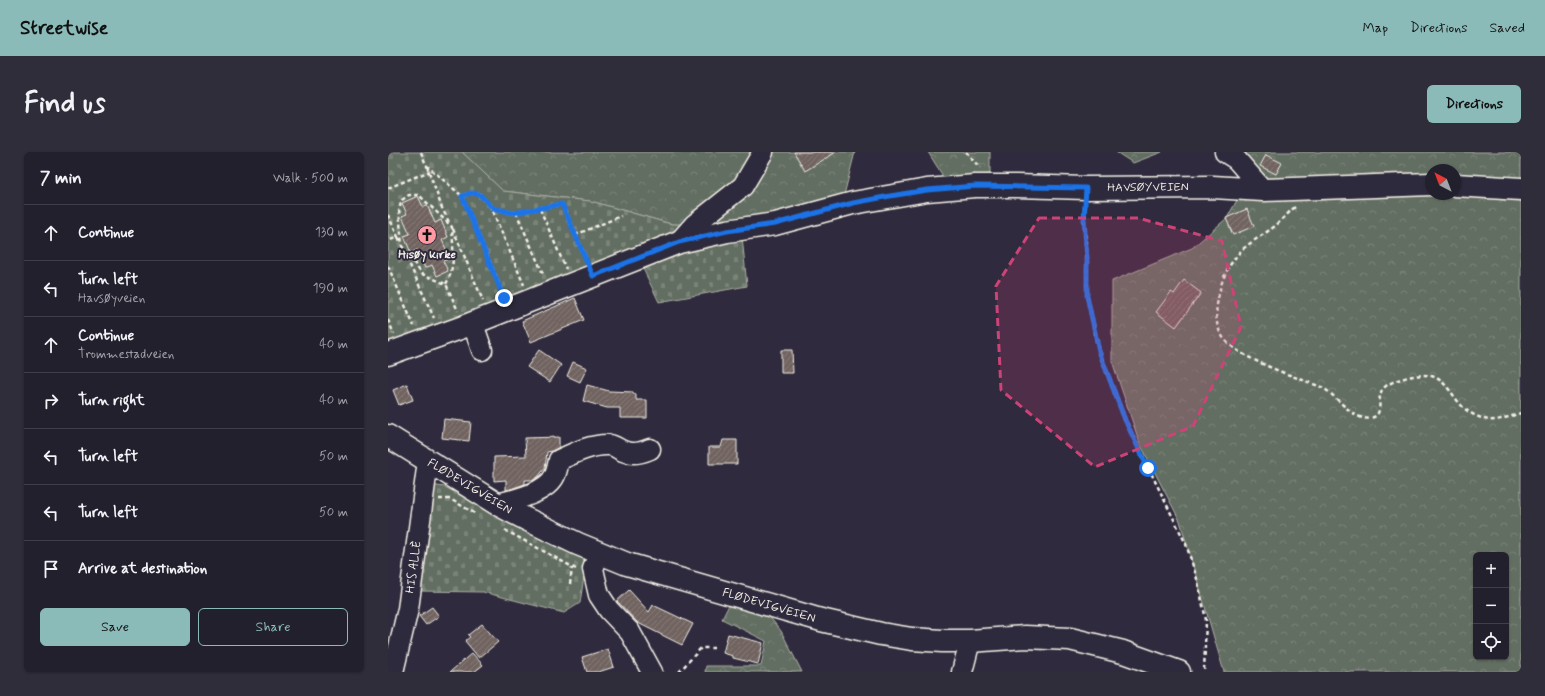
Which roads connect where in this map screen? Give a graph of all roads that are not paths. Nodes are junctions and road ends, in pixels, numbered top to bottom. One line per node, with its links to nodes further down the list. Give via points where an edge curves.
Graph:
1 (763, 152): 7 (street, via 743,186 695,224)
2 (1225, 152): 6 (street, via 1236,158)
3 (1425, 184): 6 (main road, HAVSØYVEIEN)
4 (1461, 185): 5 (main road)
5 (1521, 189)
6 (1263, 190): 7 (main road, HAVSØYVEIEN, via 1213,187 975,186 927,190 853,203 775,224)
7 (679, 242): 8 (main road, HAVSØYVEIEN, via 593,276)
8 (466, 320): 9 (main road, HAVSØYVEIEN); 10 (street)
9 (393, 347)
10 (482, 350)
11 (388, 436): 13 (main road, FLØDEVIGVEIEN)
12 (650, 450): 14 (street, via 630,453 611,445 601,445 574,453 559,460 554,477 540,490)
13 (428, 461): 14 (main road, FLØDEVIGVEIEN); 17 (street, HIS ALLÈ, via 408,608)
14 (498, 504): 15 (main road, FLØDEVIGVEIEN)
15 (596, 561): 16 (main road, FLØDEVIGVEIEN, via 627,564 881,634 912,639); 18 (street, via 595,583 599,595 630,632)
16 (970, 641): 19 (street); 20 (main road, FLØDEVIGVEIEN, via 1025,637 1070,639 1123,652)
17 (394, 672)
18 (652, 672)
19 (962, 672)
20 (1179, 672)

